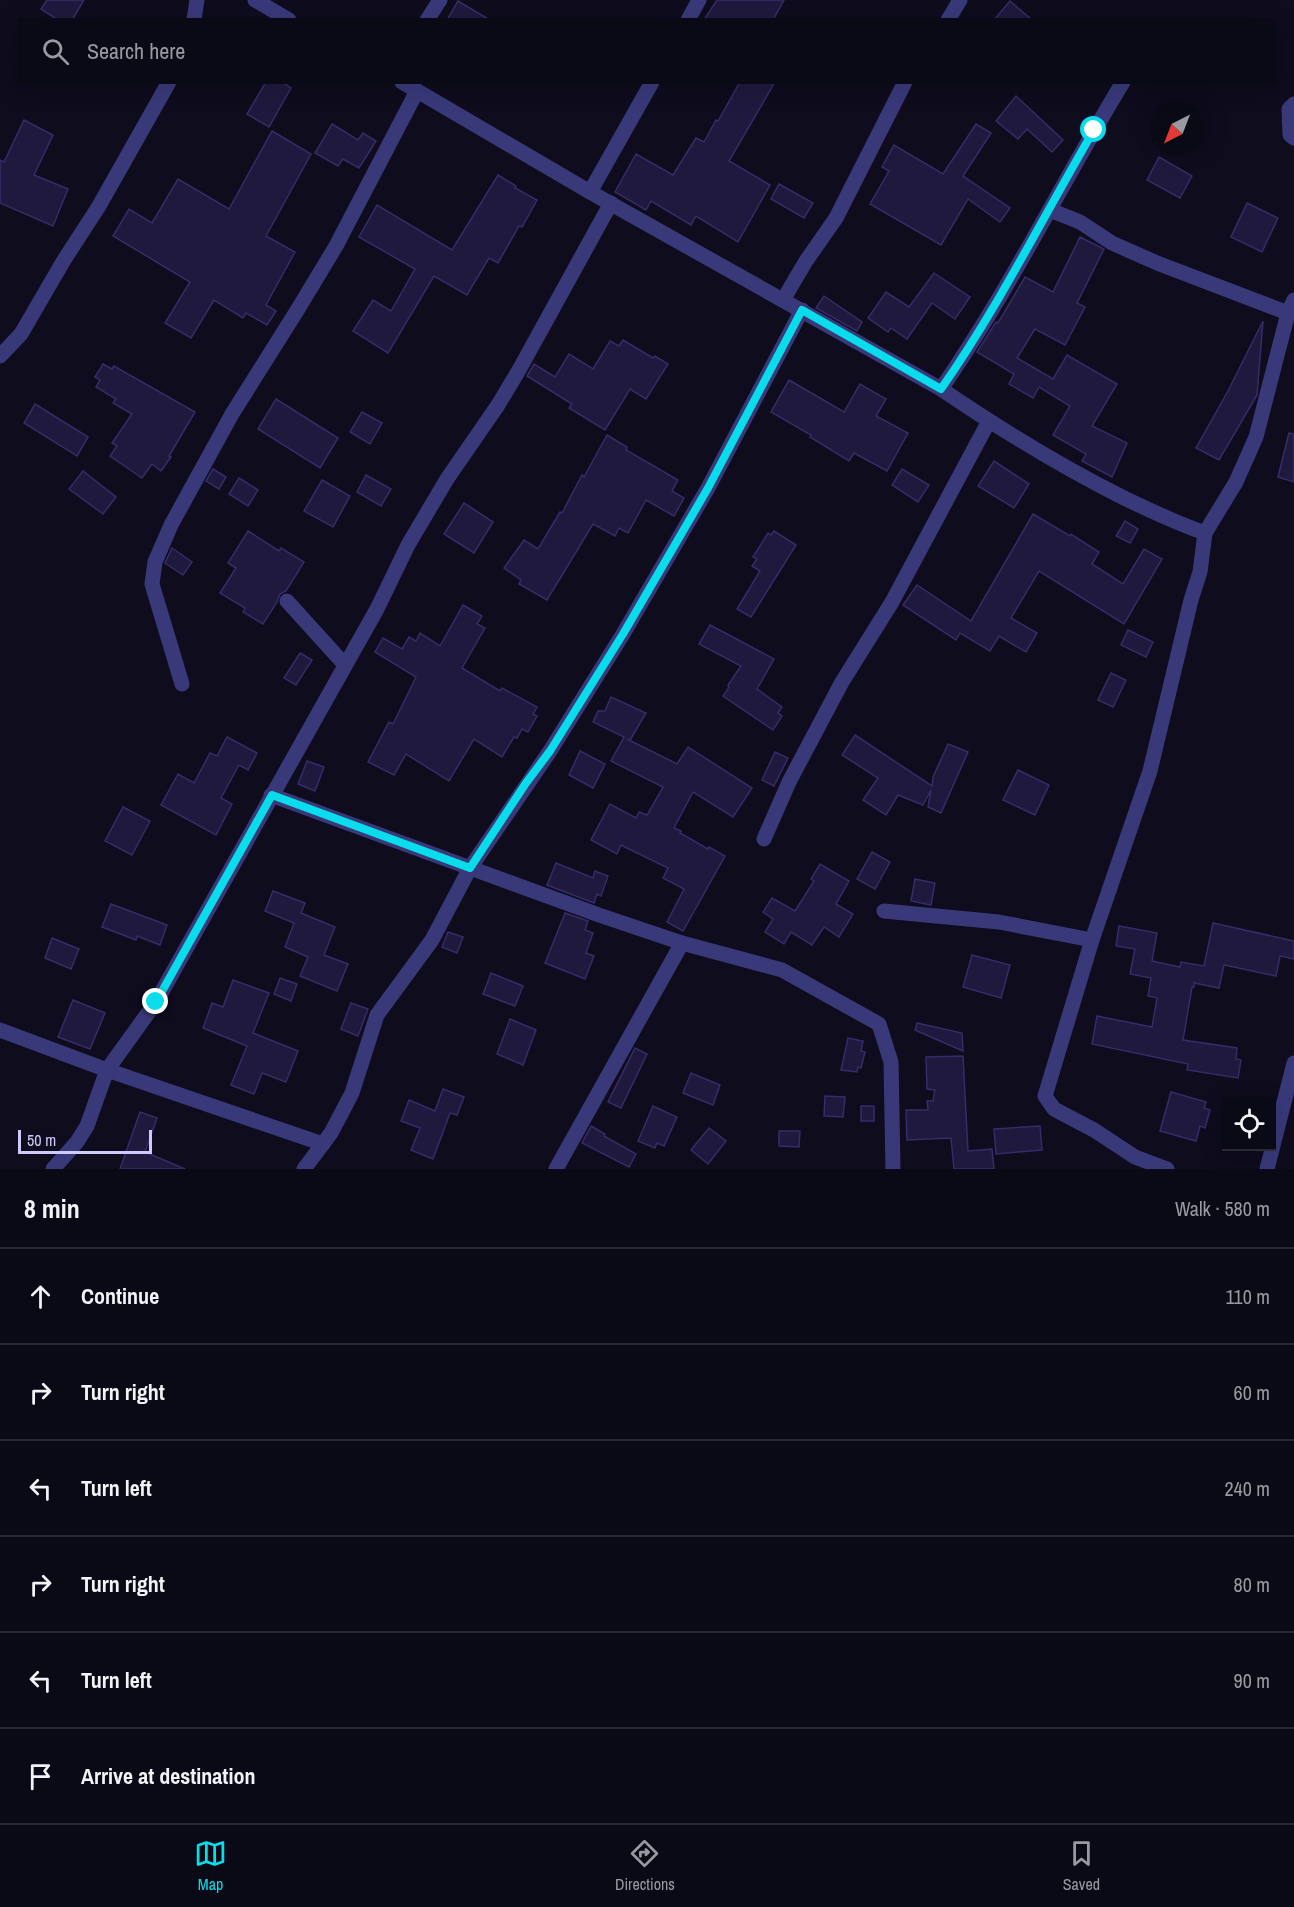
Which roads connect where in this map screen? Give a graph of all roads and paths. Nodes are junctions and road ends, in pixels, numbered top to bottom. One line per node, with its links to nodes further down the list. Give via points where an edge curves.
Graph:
1 (197, 0): 6 (street)
2 (255, 0): 7 (street)
3 (440, 0): 8 (street)
4 (699, 0): 9 (street)
5 (960, 0): 10 (street)
6 (194, 18)
7 (286, 18)
8 (428, 18)
9 (689, 18)
10 (949, 18)
11 (168, 84): 25 (street, via 21,334)
12 (405, 84): 16 (street)
13 (651, 84): 19 (street)
14 (904, 84): 22 (street, via 836,218)
15 (1122, 84): 21 (street)
16 (417, 91): 19 (street); 31 (street, via 336,246 232,414 155,562 152,584)
17 (1294, 104): 18 (street, via 1289,109 1290,135)
18 (1294, 138)
19 (590, 192): 20 (street)
20 (611, 203): 22 (street); 30 (street, via 519,370 408,545)
21 (1050, 210): 23 (street, via 1157,263); 26 (street, via 975,339)
22 (783, 300): 24 (street)
23 (1291, 307): 28 (street, via 1256,437 1236,482)
24 (802, 310): 26 (street); 34 (street, via 708,488 623,634)
25 (0, 356)
26 (941, 389): 27 (street)
27 (989, 421): 28 (street, via 1077,474 1177,524); 33 (street, via 892,602 842,682)
28 (1205, 533): 36 (street, via 1200,572 1150,771)
29 (287, 602): 30 (street)
30 (345, 665): 32 (street)
31 (182, 684)
32 (272, 795): 34 (street); 40 (street, via 156,1002)
33 (764, 839)
34 (470, 868): 37 (street); 41 (street, via 432,940 377,1015 352,1093)
35 (884, 910): 36 (street, via 999,922)
36 (1092, 940): 42 (street, via 1045,1096 1054,1109 1094,1130)
37 (682, 943): 45 (street); 46 (street, via 782,970 879,1024 891,1062)
38 (0, 1030): 40 (street)
39 (1294, 1063): 48 (street)
40 (107, 1070): 41 (street); 43 (street, via 87,1126)
41 (323, 1144): 44 (street)
42 (1134, 1163): 47 (street)
43 (53, 1169)
44 (304, 1169)
45 (556, 1169)
46 (893, 1169)
47 (1167, 1169)
48 (1267, 1169)

